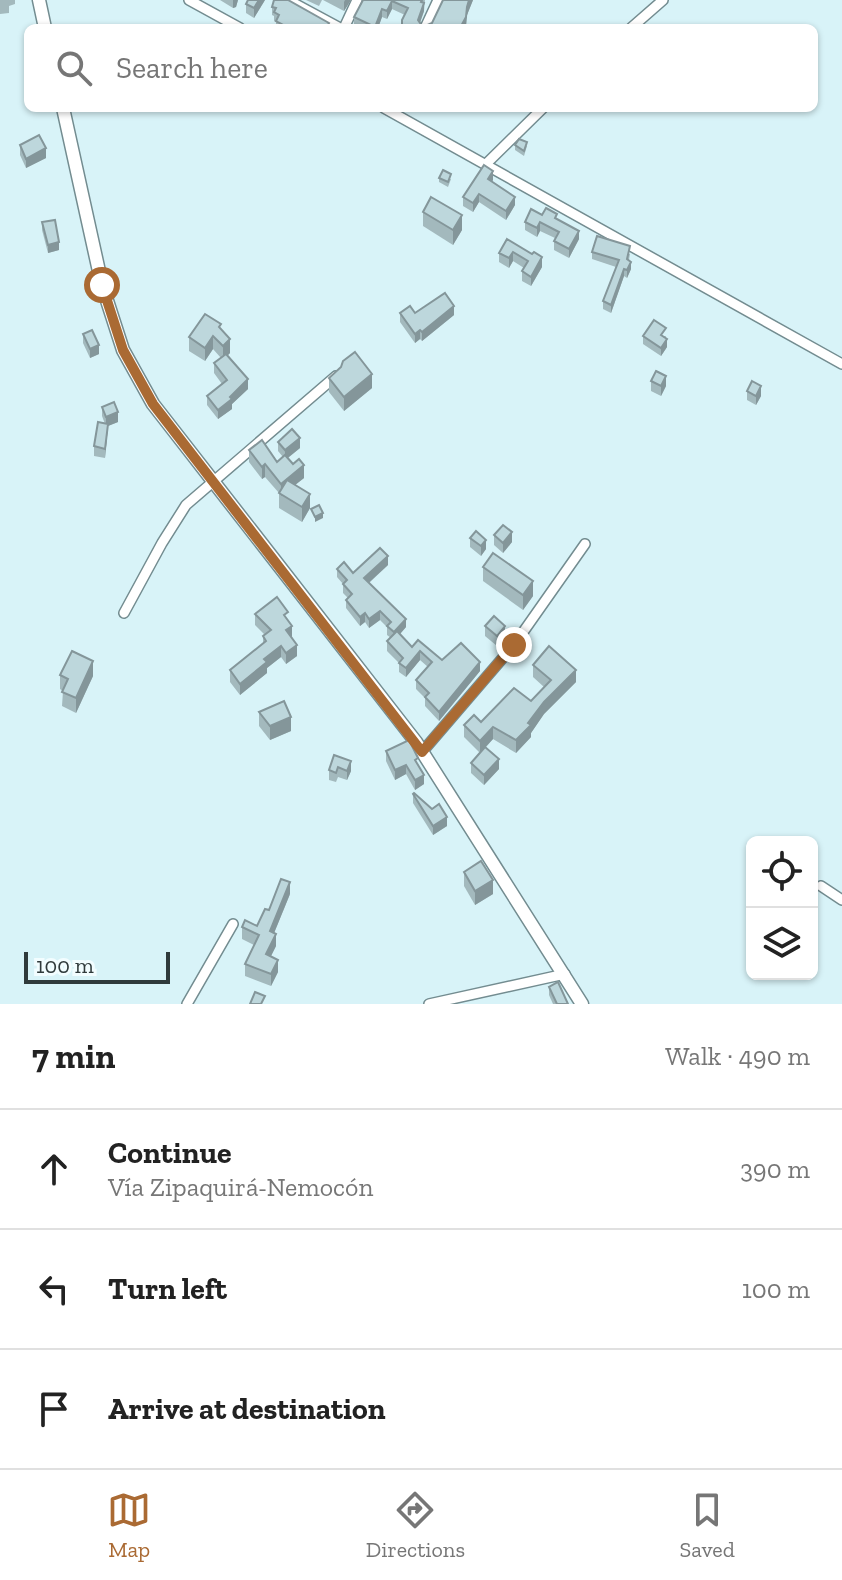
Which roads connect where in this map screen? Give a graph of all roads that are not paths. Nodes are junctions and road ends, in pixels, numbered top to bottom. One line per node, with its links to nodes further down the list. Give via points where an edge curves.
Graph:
1 (39, 0): 7 (main road)
2 (189, 0): 8 (street)
3 (288, 0): 9 (street)
4 (357, 0): 10 (street)
5 (438, 0): 11 (street)
6 (663, 0): 12 (street)
7 (44, 24)
8 (233, 24)
9 (334, 24)
10 (344, 24)
11 (427, 24)
12 (636, 24)
13 (64, 112): 19 (main road, via 102,285 123,350 153,404)
14 (391, 112): 16 (street)
15 (539, 112): 16 (street)
16 (486, 164): 17 (street)
17 (842, 364)
18 (336, 376): 19 (street)
19 (212, 480): 21 (street, via 186,505); 22 (main road)
20 (585, 544): 22 (street, via 514,645)
21 (124, 613)
22 (422, 752): 26 (main road)
23 (821, 886): 24 (street)
24 (842, 900)
25 (233, 924): 27 (street)
26 (565, 974): 28 (street); 29 (main road)
27 (187, 1004)
28 (429, 1004)
29 (582, 1004)

